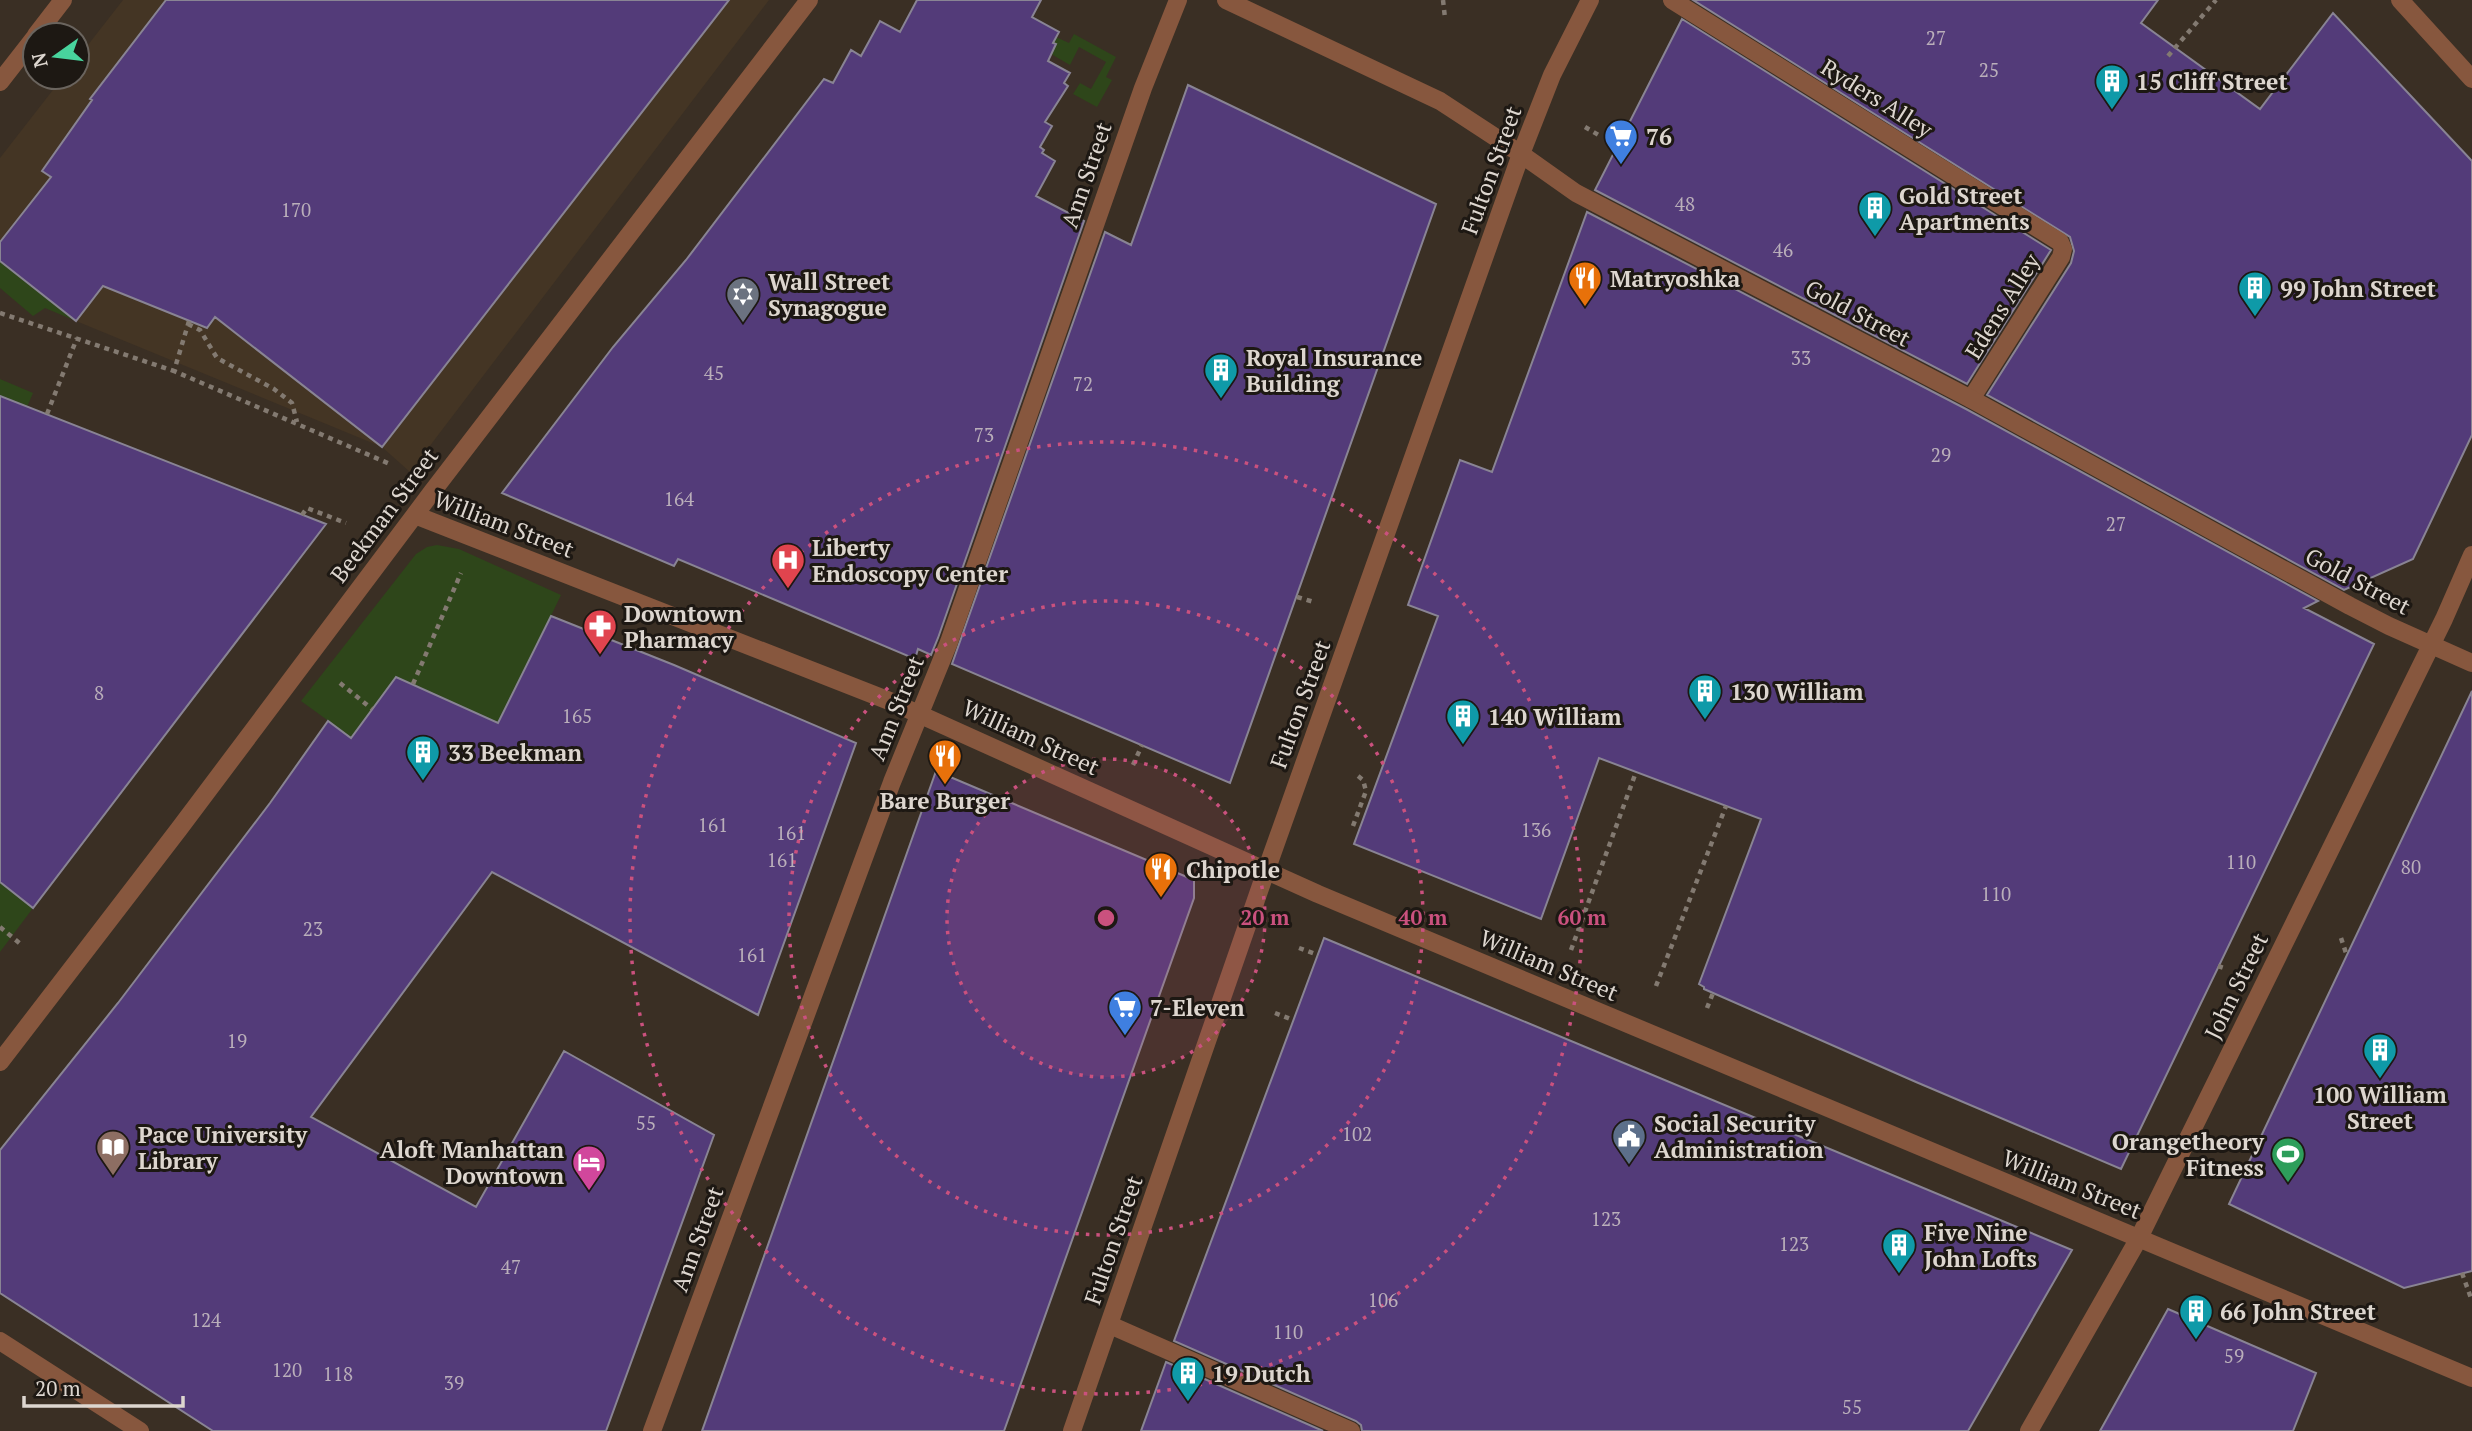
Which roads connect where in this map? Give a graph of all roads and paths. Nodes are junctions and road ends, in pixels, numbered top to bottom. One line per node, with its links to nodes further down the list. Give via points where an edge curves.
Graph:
1 (63, 0): 11 (street)
2 (809, 0): 28 (street, Beekman Street)
3 (1178, 0): 39 (street, Ann Street)
4 (1226, 0): 18 (street, Gold Street, via 1440,101)
5 (1443, 0): 10 (path)
6 (1590, 0): 18 (street, Fulton Street, via 1552,75)
7 (1672, 0): 19 (street, Ryders Alley)
8 (2216, 0): 13 (path)
9 (2400, 0): 14 (street)
10 (1446, 18)
11 (47, 21)
12 (21, 55): 15 (street)
13 (2168, 56)
14 (2472, 79)
15 (0, 82)
16 (1585, 127): 17 (path)
17 (1602, 137)
18 (1521, 154): 23 (street, Gold Street, via 1576,193); 46 (street, Fulton Street)
19 (2055, 237): 23 (street, Edens Alley, via 2063,249 2061,257)
20 (0, 313): 21 (path)
21 (77, 338): 22 (path); 24 (path)
22 (174, 371): 25 (path); 25 (path, via 189,322 200,330 217,358 292,403)
23 (1971, 399): 34 (street, Gold Street, via 2350,606)
24 (47, 414)
25 (297, 423): 26 (path)
26 (390, 464)
27 (302, 515): 29 (path, via 307,508)
28 (415, 515): 39 (street, William Street); 59 (street, Beekman Street)
29 (346, 523)
30 (2472, 555): 34 (street, John Street)
31 (459, 577): 37 (path)
32 (1297, 597): 33 (path)
33 (1314, 602)
34 (2431, 645): 35 (street, Gold Street); 60 (street, John Street)
35 (2472, 663)
36 (340, 683): 38 (path)
37 (412, 684)
38 (373, 709)
39 (920, 714): 46 (street, William Street); 67 (street, Ann Street)
40 (1142, 745): 41 (path)
41 (1133, 765)
42 (1636, 772): 51 (path)
43 (1358, 776): 45 (path, via 1366,791)
44 (1726, 806): 54 (path)
45 (1353, 826)
46 (1266, 872): 60 (street, William Street); 63 (street, Fulton Street)
47 (0, 927): 49 (path)
48 (2341, 938): 53 (path)
49 (23, 947)
50 (1299, 948): 52 (path)
51 (1571, 950)
52 (1318, 955)
53 (2347, 956)
54 (1656, 986)
55 (1713, 993): 56 (path)
56 (1707, 1008)
57 (1275, 1013): 58 (path)
58 (1293, 1020)
59 (0, 1062)
60 (2139, 1238): 65 (street, William Street); 70 (street, John Street)
61 (2462, 1273): 62 (path)
62 (2472, 1301)
63 (1110, 1325): 68 (street, Fulton Street); 69 (street)
64 (0, 1341): 66 (street)
65 (2472, 1378)
66 (140, 1431)
67 (652, 1431)
68 (1072, 1431)
69 (1351, 1431)
70 (2029, 1431)

